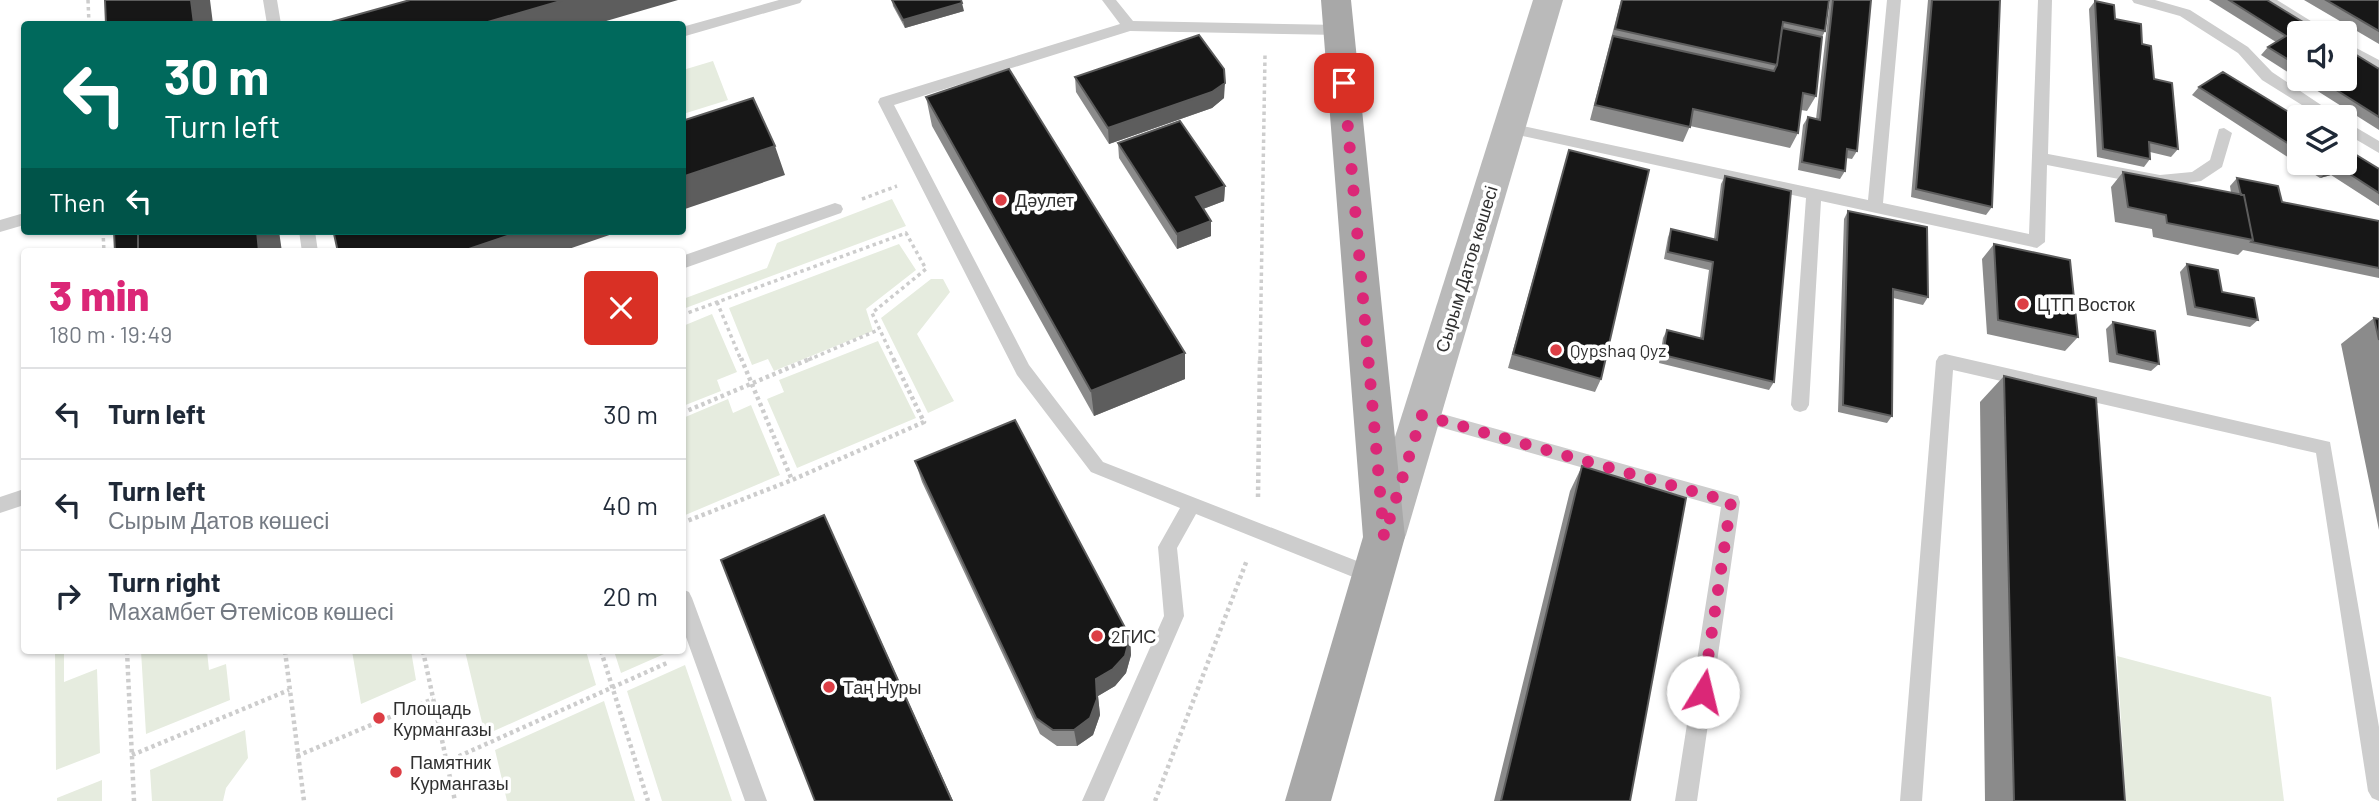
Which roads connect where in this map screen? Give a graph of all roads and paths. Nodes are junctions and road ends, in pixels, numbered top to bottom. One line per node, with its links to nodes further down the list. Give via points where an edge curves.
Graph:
1 (88, 0): 11 (path)
2 (270, 0): 12 (lane)
3 (795, 0): 16 (lane)
4 (1109, 0): 14 (lane)
5 (1548, 0): 20 (main road, Сырым Датов көшесі)
6 (1894, 0): 27 (lane)
7 (2045, 0): 24 (lane)
8 (2138, 0): 19 (lane, via 2185,13 2243,50 2267,76)
9 (2267, 0): 13 (lane)
10 (1338, 15): 15 (lane); 45 (main road)
11 (89, 21)
12 (274, 21)
13 (2303, 21)
14 (1129, 26): 15 (lane); 25 (lane, via 885,102)
15 (1265, 28): 44 (path)
16 (686, 31)
17 (2357, 54): 18 (lane)
18 (2379, 67)
19 (2313, 105)
20 (1509, 128): 26 (lane); 38 (main road, Сырым Датов көшесі)
21 (2224, 133): 24 (lane, via 2217,163 2196,177 2160,181)
22 (2357, 134): 23 (lane)
23 (2379, 148)
24 (2040, 158): 27 (lane, via 2037,242)
25 (923, 176): 28 (path); 42 (lane, via 1023,370 1097,467)
26 (1814, 194): 27 (lane); 36 (lane)
27 (1875, 207)
28 (835, 209): 31 (lane)
29 (21, 220): 30 (lane)
30 (0, 226)
31 (686, 262)
32 (717, 302): 33 (path); 34 (path, via 906,233 926,269 872,313); 35 (path)
33 (686, 314)
34 (879, 330): 35 (path); 39 (path, via 925,422)
35 (752, 384): 37 (path); 39 (path)
36 (1800, 405)
37 (686, 411)
38 (1422, 415): 45 (main road, Сырым Датов көшесі); 69 (lane, via 1731,502)
39 (792, 480): 43 (path)
40 (21, 498): 41 (lane)
41 (0, 505)
42 (1191, 506): 44 (lane); 66 (lane, via 1167,547 1174,616)
43 (686, 521)
44 (1258, 532): 45 (lane); 67 (path)
45 (1378, 556): 68 (main road)
46 (686, 608): 47 (lane)
47 (701, 647): 53 (path); 65 (lane)
48 (127, 654): 57 (path)
49 (285, 654): 55 (path)
50 (424, 654): 56 (path)
51 (602, 654): 54 (path)
52 (685, 654): 54 (path)
53 (686, 654)
54 (612, 687): 59 (path); 64 (path)
55 (289, 690): 57 (path); 58 (path)
56 (433, 699): 58 (path); 59 (path)
57 (132, 755): 61 (path)
58 (297, 756): 62 (path)
59 (446, 762): 63 (path)
60 (2379, 790): 70 (lane, via 2324,447 1945,360)
61 (134, 801)
62 (304, 801)
63 (455, 801)
64 (648, 801)
65 (757, 801)
66 (1093, 801)
67 (1155, 801)
68 (1308, 801)
69 (1686, 801)
70 (1911, 801)

